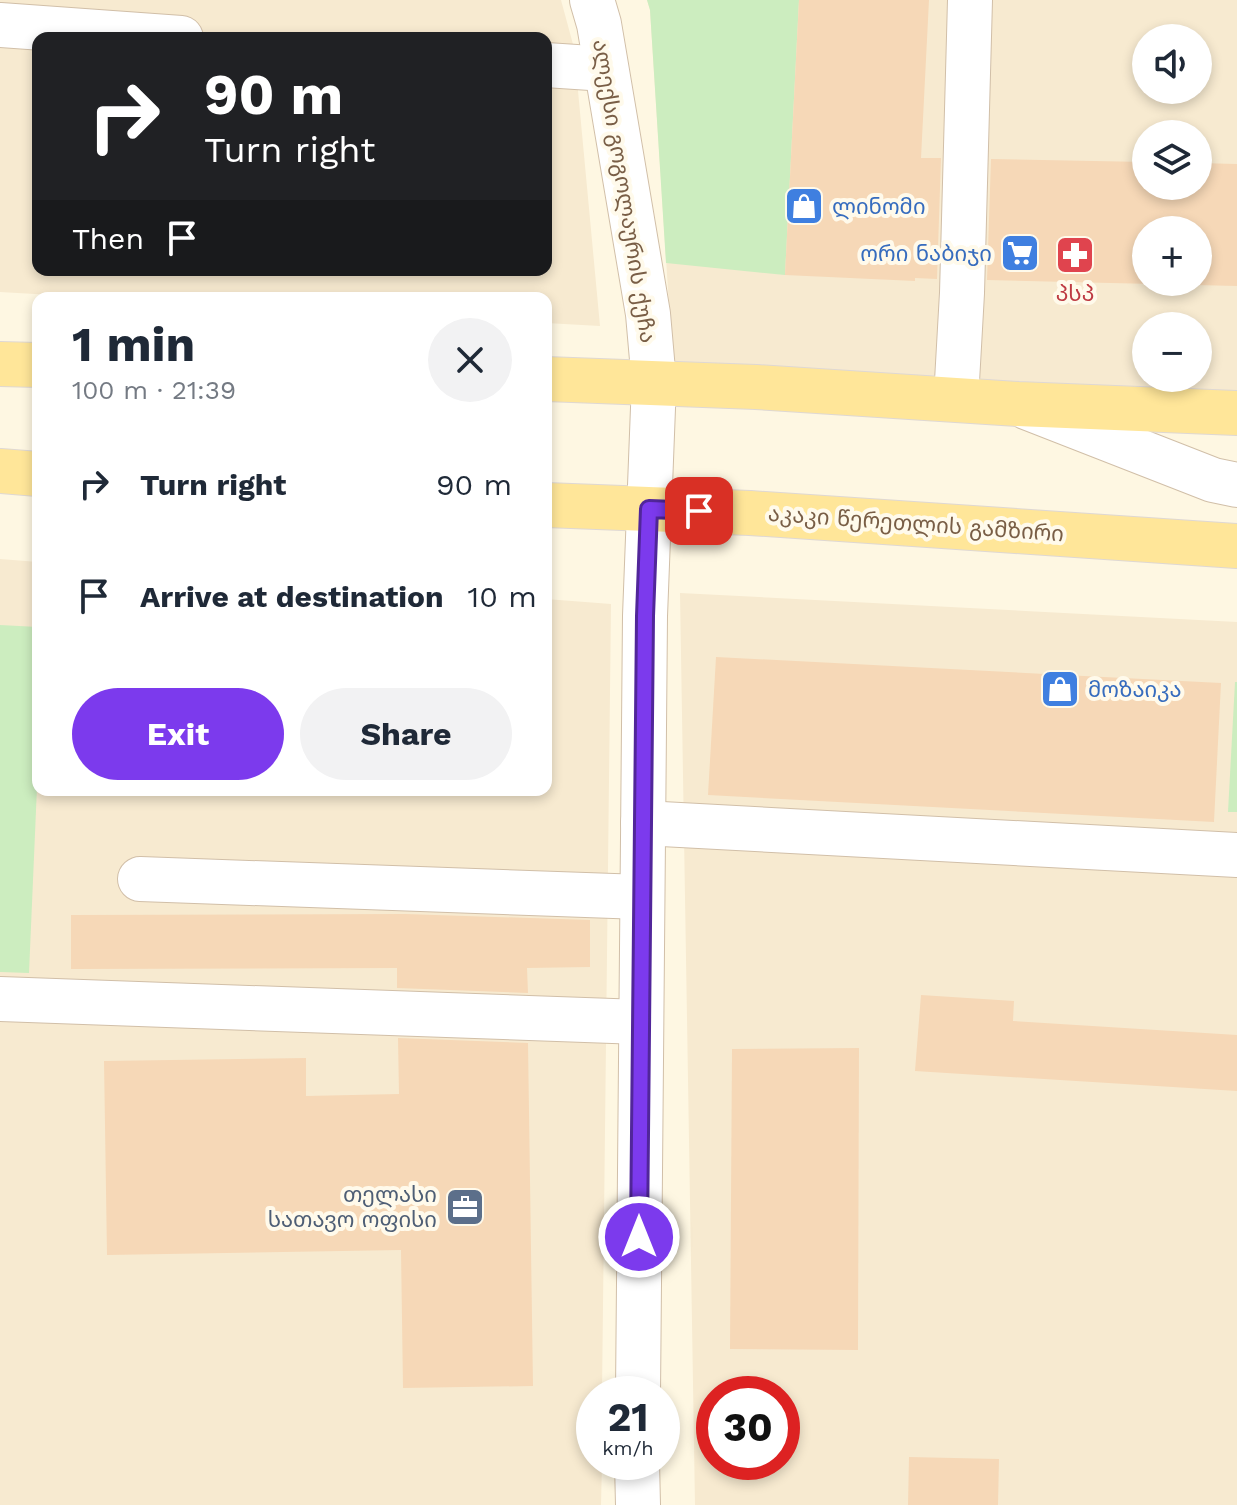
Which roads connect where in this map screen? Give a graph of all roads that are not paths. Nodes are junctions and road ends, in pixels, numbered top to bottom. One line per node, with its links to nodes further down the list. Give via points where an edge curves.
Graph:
1 (592, 0): 6 (street, ალექსი გოგოლაურის ქუჩა)
2 (970, 0): 11 (street)
3 (0, 25): 4 (street)
4 (97, 32)
5 (552, 65): 6 (street)
6 (606, 69): 10 (street, ალექსი გოგოლაურის ქუჩა, via 648,314)
7 (0, 364): 8 (main road)
8 (32, 365)
9 (552, 379): 10 (main road)
10 (654, 382): 11 (main road); 18 (street, ალექსი გოგოლაურის ქუჩა)
11 (956, 399): 12 (main road)
12 (1018, 404): 13 (main road); 16 (street)
13 (1237, 413)
14 (0, 471): 15 (main road)
15 (32, 474)
16 (1237, 485)
17 (552, 505): 18 (main road, აკაკი წერეთლის გამზირი)
18 (649, 509): 19 (main road, აკაკი წერეთლის გამზირი); 20 (street, ალექსი გოგოლაურის ქუჩა)
19 (1237, 546)
20 (643, 823): 21 (street); 23 (street, ალექსი გოგოლაურის ქუჩა)
21 (1237, 855)
22 (140, 879): 23 (street)
23 (642, 897): 25 (street, ალექსი გოგოლაურის ქუჩა)
24 (0, 999): 25 (street)
25 (641, 1022): 26 (street, ალექსი გოგოლაურის ქუჩა)
26 (638, 1376)
27 (637, 1480): 28 (street)
28 (638, 1505)

